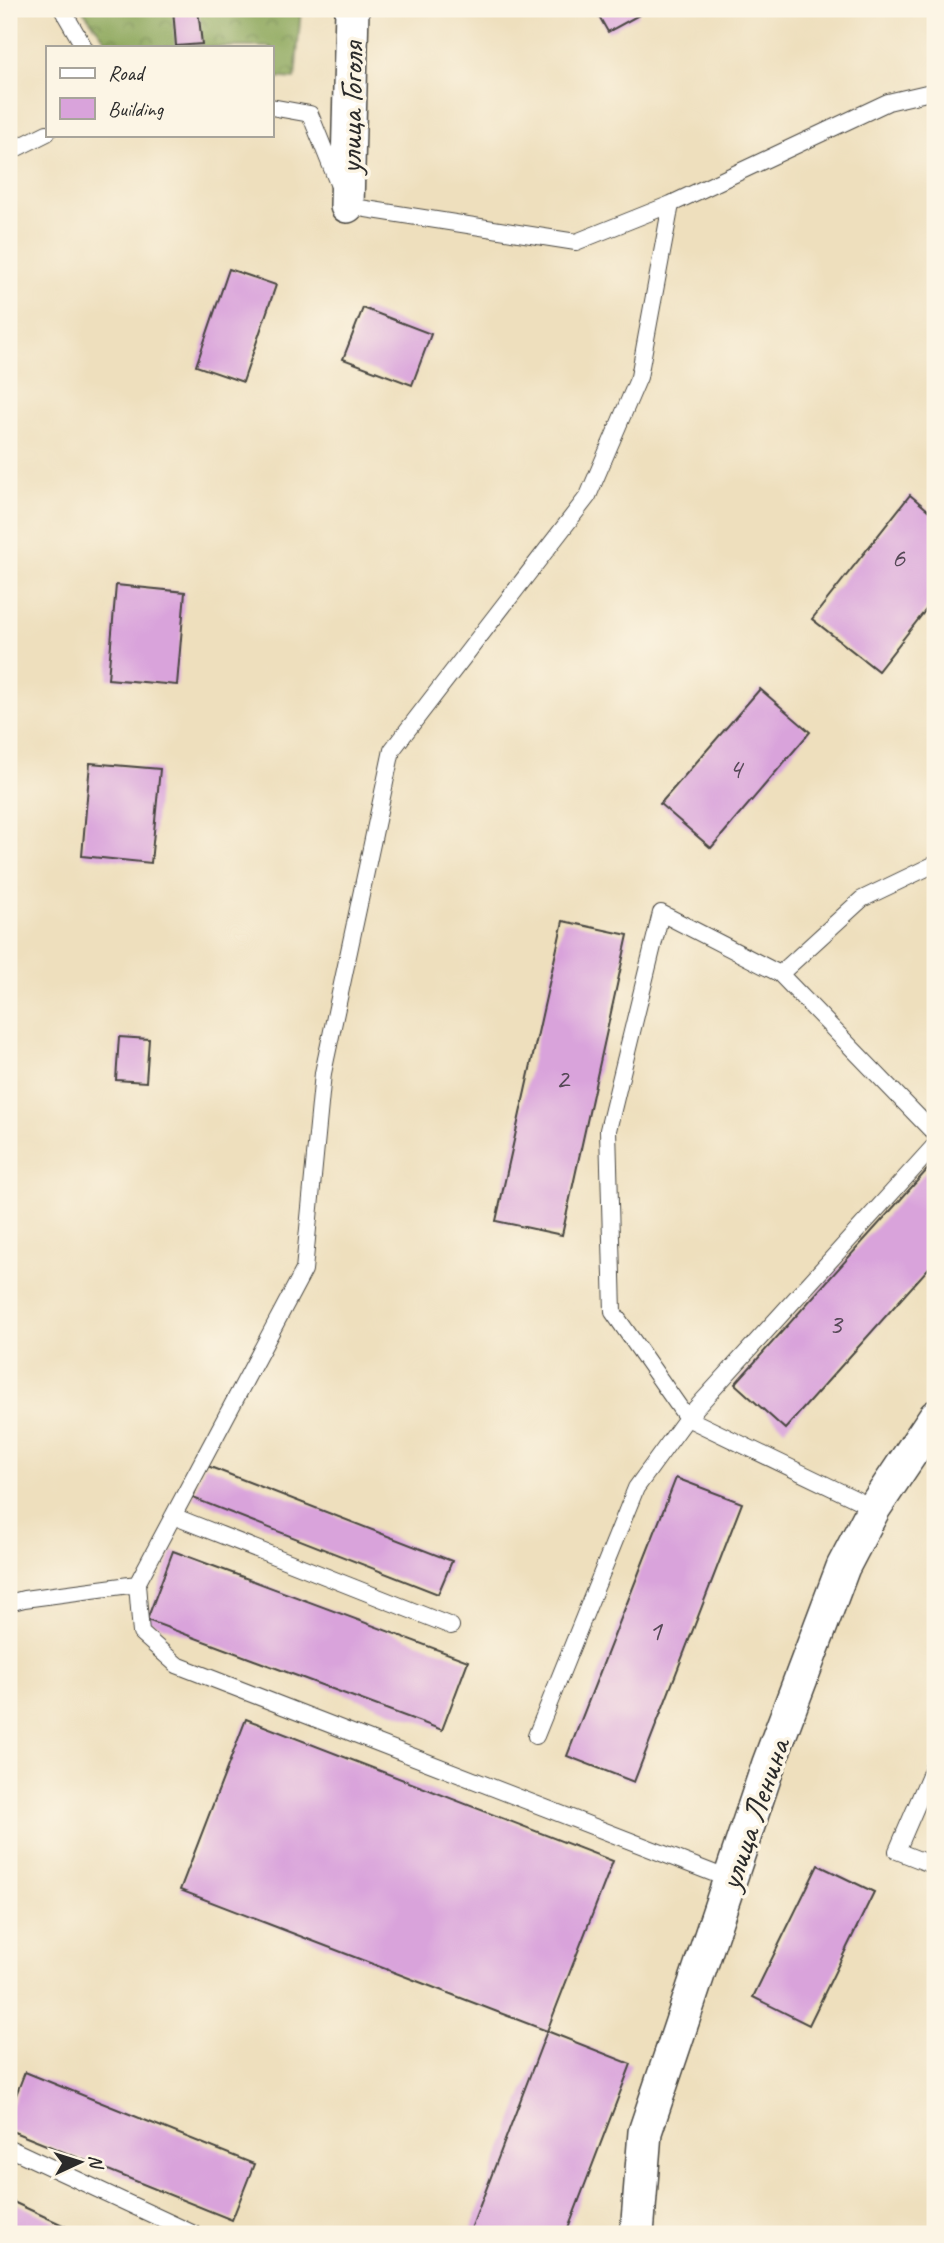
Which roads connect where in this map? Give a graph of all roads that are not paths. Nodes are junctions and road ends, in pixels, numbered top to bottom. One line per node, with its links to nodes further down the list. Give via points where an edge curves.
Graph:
1 (62, 9): 3 (lane)
2 (352, 9): 9 (street, улица Гоголя)
3 (83, 46)
4 (935, 91): 8 (lane, via 888,102)
5 (273, 107): 9 (lane, via 310,114)
6 (46, 134): 7 (lane)
7 (9, 152)
8 (671, 204): 9 (lane, via 576,242); 17 (lane, via 639,377 588,496 392,750 323,1073 304,1270)
9 (347, 206)
10 (935, 864): 11 (lane, via 862,899)
11 (780, 974): 12 (lane); 15 (lane, via 662,913 608,1130 612,1312)
12 (935, 1134)
13 (935, 1145): 15 (lane)
14 (935, 1417): 16 (street, улица Ленина)
15 (687, 1418): 16 (lane); 21 (lane, via 636,1488)
16 (874, 1508): 24 (street, улица Ленина, via 838,1580 769,1763)
17 (173, 1516): 18 (lane); 20 (lane)
18 (136, 1584): 19 (lane); 24 (lane, via 141,1633 177,1665)
19 (9, 1603)
20 (451, 1626)
21 (536, 1736)
22 (935, 1763): 23 (lane, via 897,1851)
23 (935, 1866)
24 (731, 1880): 27 (street, улица Ленина, via 645,2132)
25 (9, 2148): 26 (lane)
26 (194, 2234)
27 (637, 2234)

